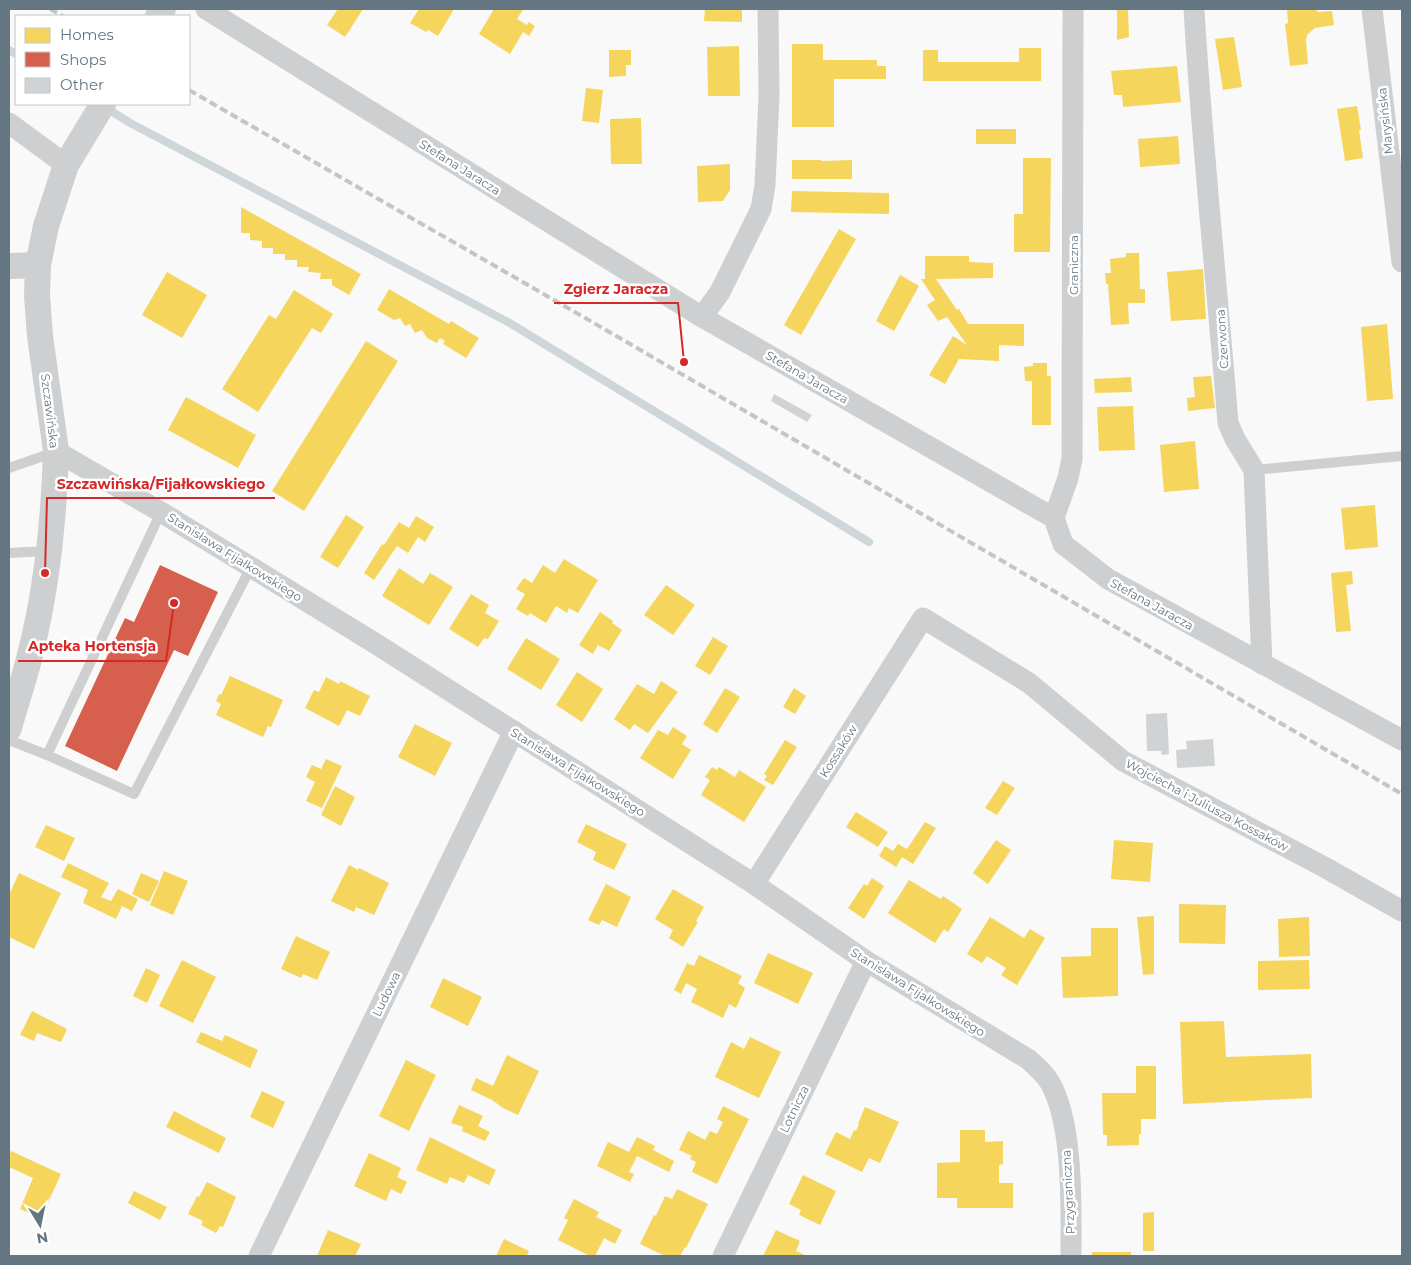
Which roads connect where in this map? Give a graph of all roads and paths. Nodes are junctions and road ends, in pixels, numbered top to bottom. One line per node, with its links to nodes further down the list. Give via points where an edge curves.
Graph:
1 (206, 9): 12 (street, Stefana Jaracza)
2 (768, 9): 12 (street, via 769,96 761,210 720,292)
3 (1073, 9): 18 (street, Graniczna, via 1072,459)
4 (1194, 9): 16 (street, Czerwona, via 1228,423)
5 (1372, 9): 9 (street, Marysińska)
6 (96, 114): 8 (street, Szczawińska)
7 (9, 123): 8 (street)
8 (66, 165): 10 (street, Szczawińska, via 46,226)
9 (1402, 262)
10 (38, 264): 11 (street); 13 (street, Szczawińska, via 40,336)
11 (9, 266)
12 (702, 318): 18 (street, Stefana Jaracza)
13 (56, 452): 15 (lane); 17 (street, Stanisława Fijałkowskiego); 19 (street, Szczawińska)
14 (1402, 456): 16 (lane)
15 (9, 468)
16 (1254, 470): 23 (street, Czerwona)
17 (161, 512): 21 (street, Stanisława Fijałkowskiego); 28 (lane)
18 (1054, 518): 23 (street, Stefana Jaracza, via 1063,544 1108,579)
19 (48, 551): 20 (lane); 24 (street, Szczawińska, via 33,643)
20 (9, 553)
21 (251, 567): 25 (street, Stanisława Fijałkowskiego); 28 (lane, via 134,794)
22 (923, 618): 29 (street, Kossaków); 30 (street, Wojciecha i Juliusza Kossaków, via 1029,684 1123,761)
23 (1262, 664): 27 (street, Stefana Jaracza)
24 (9, 728)
25 (514, 731): 29 (street, Stanisława Fijałkowskiego); 33 (street, Ludowa)
26 (9, 740): 28 (lane)
27 (1402, 740)
28 (47, 755)
29 (754, 884): 31 (street, Stanisława Fijałkowskiego)
30 (1402, 911)
31 (866, 961): 32 (street, Stanisława Fijałkowskiego, via 1040,1069 1052,1086); 34 (street, Lotnicza)
32 (1064, 1127): 35 (street, Przygraniczna, via 1070,1182)
33 (259, 1256)
34 (723, 1256)
35 (1071, 1256)

